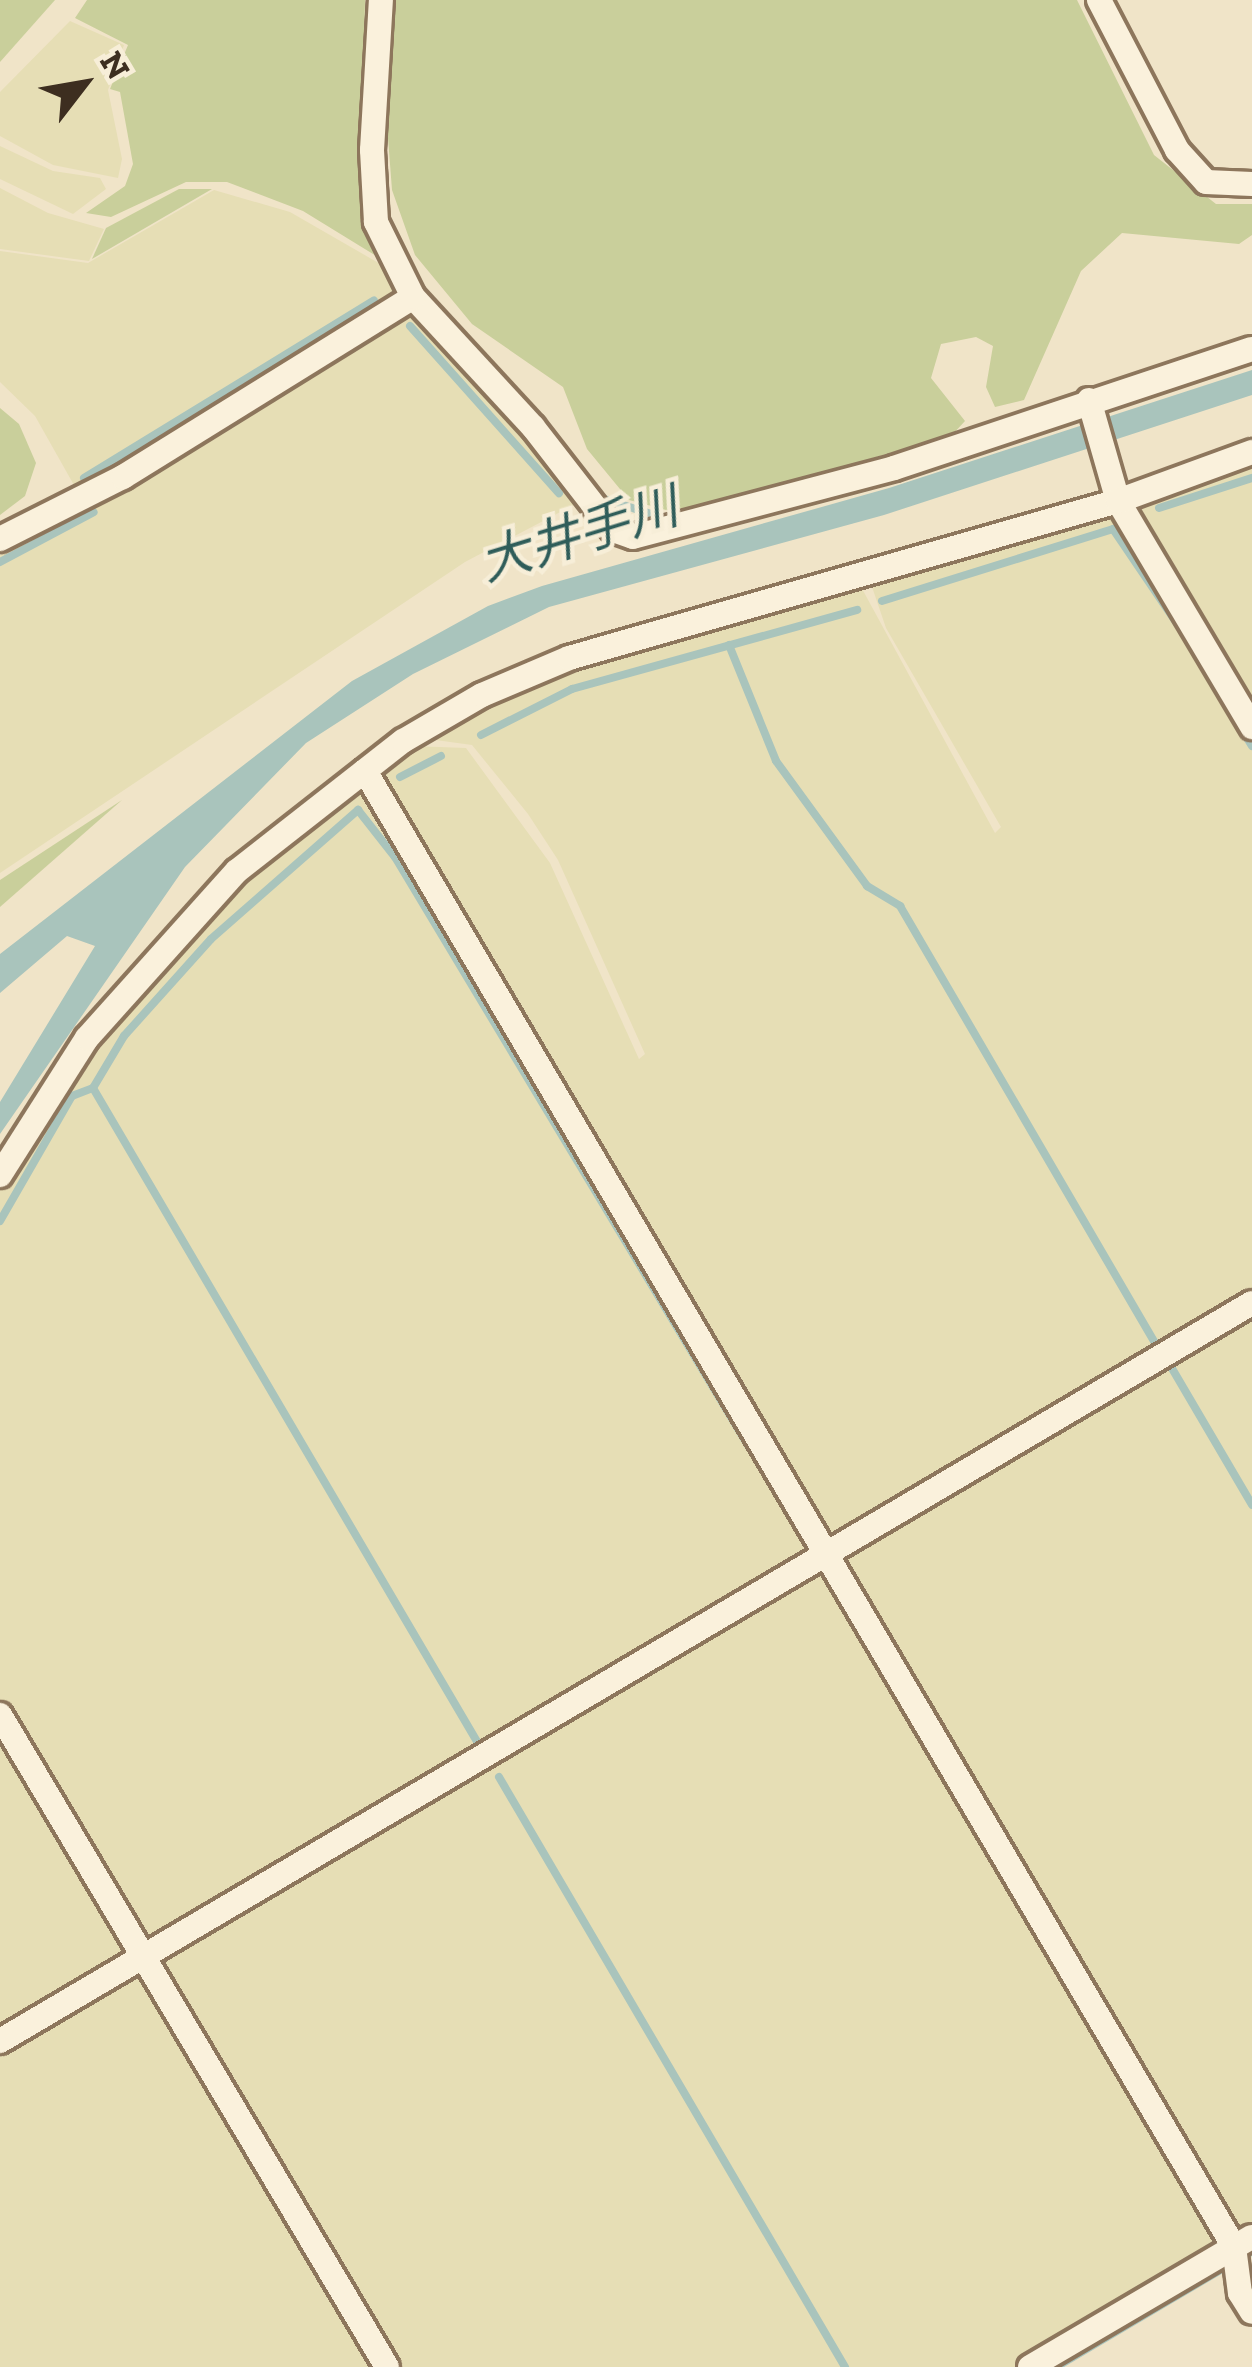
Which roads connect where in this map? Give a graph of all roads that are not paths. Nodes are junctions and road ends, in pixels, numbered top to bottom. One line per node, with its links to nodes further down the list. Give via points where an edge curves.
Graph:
1 (381, 0): 4 (street, via 376,222)
2 (1099, 0): 3 (street, via 1177,150 1206,182)
3 (1252, 184)
4 (413, 297): 6 (street, via 621,536 751,511); 9 (street, via 123,477)
5 (1252, 349): 6 (street)
6 (1089, 400): 8 (street)
7 (1252, 452): 8 (street)
8 (1118, 501): 10 (street); 11 (street, via 568,658 482,695)
9 (0, 539)
10 (1252, 727)
11 (365, 771): 12 (street, via 237,871 150,961 60,1077); 14 (street)
12 (0, 1175)
13 (1252, 1303): 14 (street)
14 (824, 1555): 16 (street); 18 (street)
15 (0, 1715): 16 (street)
16 (144, 1956): 17 (street); 20 (street)
17 (0, 2041)
18 (1243, 2242): 19 (street, via 1240,2293); 21 (street)
19 (1252, 2312)
20 (387, 2367)
21 (1030, 2367)

